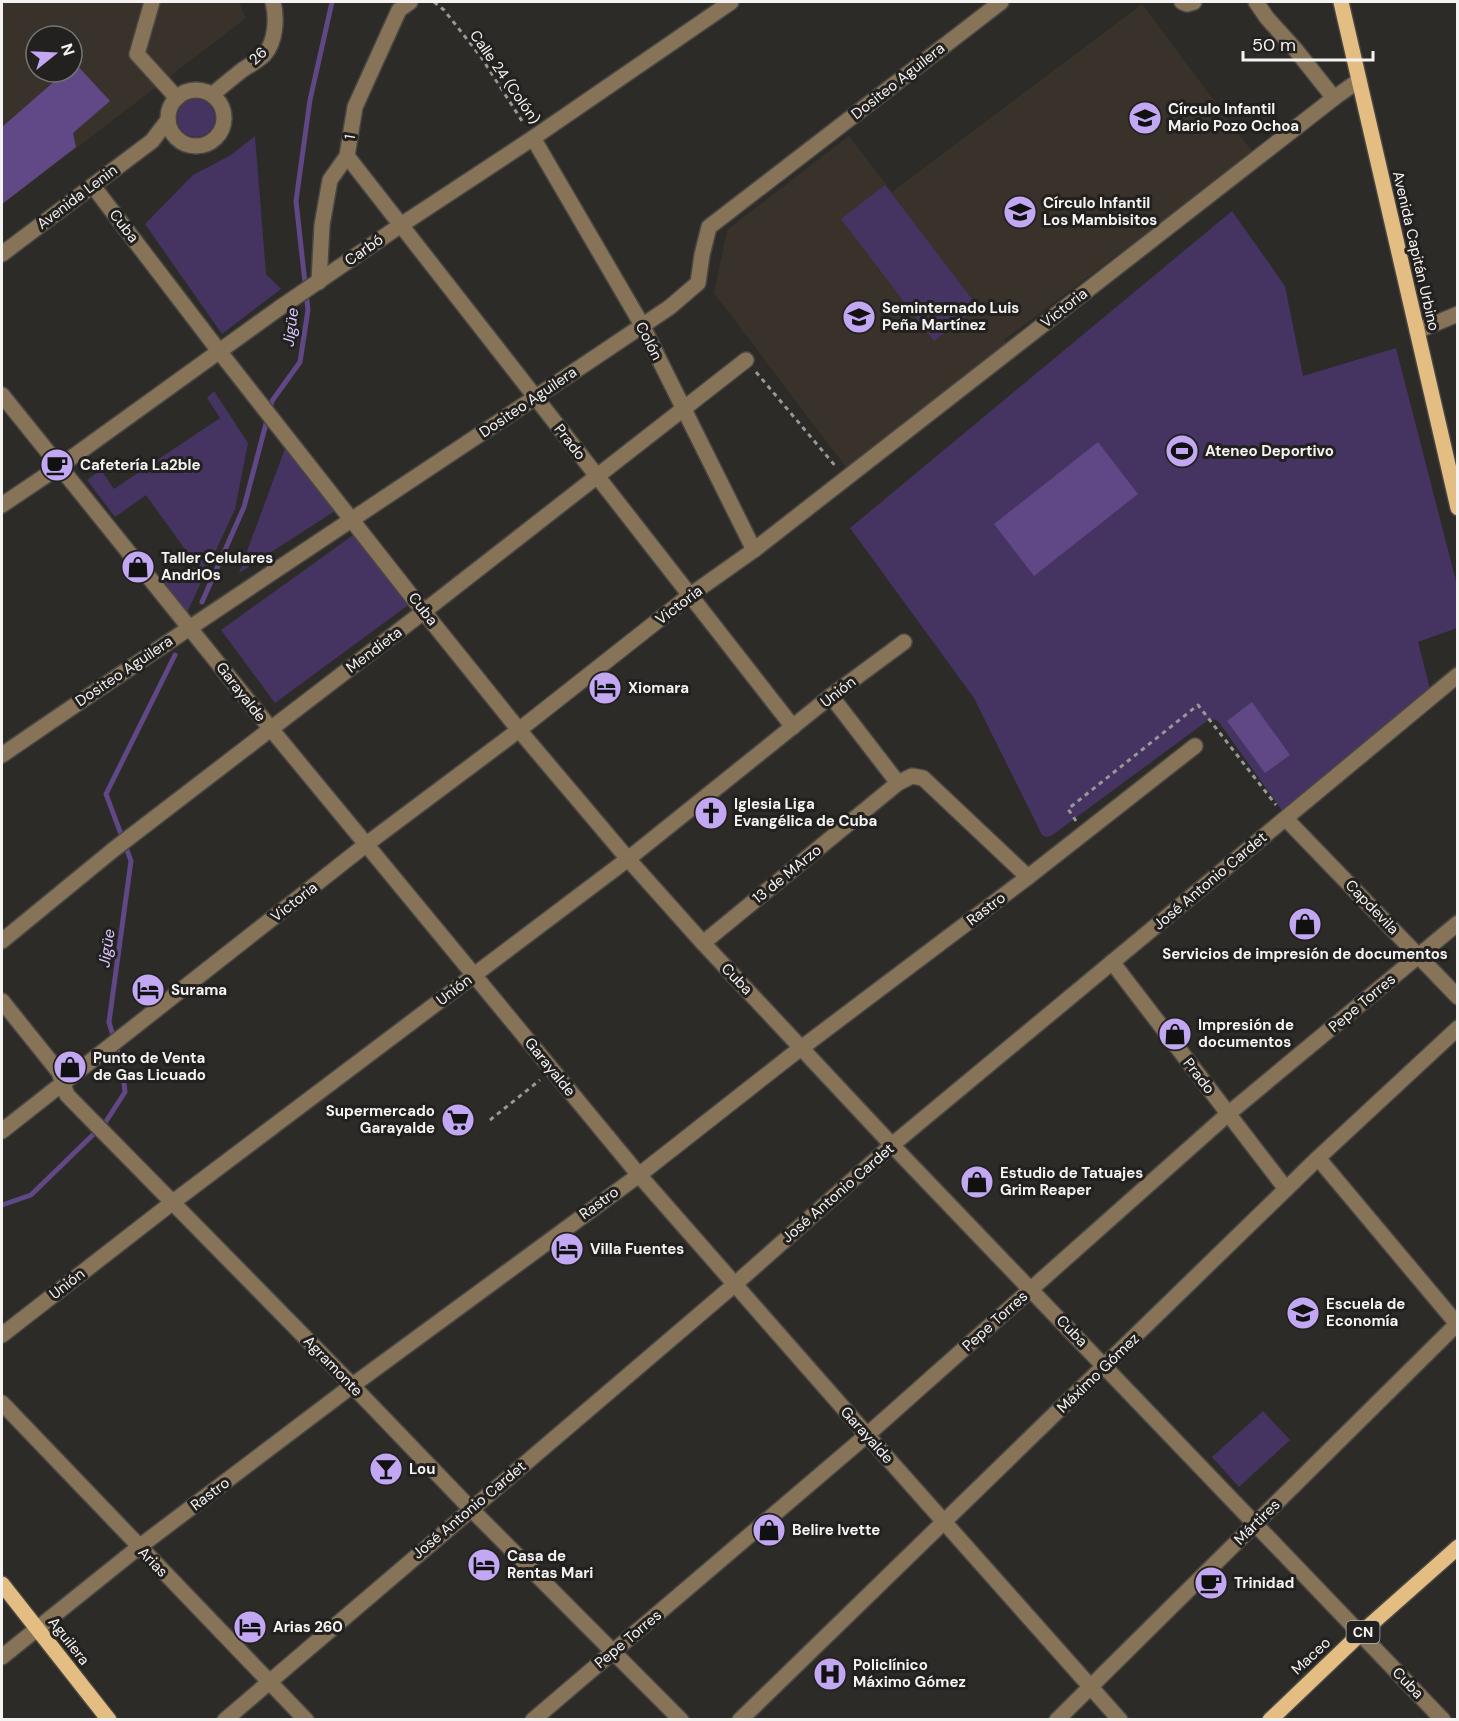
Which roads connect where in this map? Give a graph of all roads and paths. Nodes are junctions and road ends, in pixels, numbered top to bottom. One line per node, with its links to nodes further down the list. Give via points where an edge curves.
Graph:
1 (152, 2): 13 (street, via 137,54)
2 (273, 2): 12 (street, 26, via 274,29 264,55)
3 (410, 2): 19 (street, 1, via 399,10 355,107)
4 (434, 2): 16 (path, Calle 24 (Colón), via 481,57)
5 (731, 2): 16 (street, Carbó)
6 (1001, 2): 25 (street, Dositeo Aguilera, via 709,227 698,283)
7 (1182, 2): 8 (street)
8 (1194, 2)
9 (1256, 2): 14 (street)
10 (1341, 2): 11 (main road, Avenida Capitán Urbino)
11 (1358, 81): 14 (street, Victoria); 26 (main road, Avenida Capitán Urbino)
12 (212, 95): 13 (street, via 194,90); 18 (street, via 219,102 224,120 216,137 199,146)
13 (177, 98): 15 (street, Avenida Lenin)
14 (1334, 98): 34 (street, Victoria)
15 (168, 120): 17 (street, Avenida Lenin); 18 (street)
16 (533, 138): 21 (street, Carbó); 25 (street, Colón)
17 (152, 141): 18 (street); 20 (street, Avenida Lenin)
18 (181, 142)
19 (347, 156): 21 (street, Prado); 23 (street, 1, via 330,180 322,225)
20 (93, 186): 22 (street, Avenida Lenin); 27 (street, Cuba)
21 (401, 225): 23 (street, Carbó); 30 (street, Prado)
22 (2, 254)
23 (319, 282): 27 (street, Carbó)
24 (1458, 314): 26 (street)
25 (642, 325): 30 (street, Dositeo Aguilera); 31 (street, Colón)
26 (1416, 331): 36 (main road, Avenida Capitán Urbino)
27 (220, 352): 32 (street, Carbó); 37 (street, Cuba)
28 (746, 360): 31 (street, Mendieta); 34 (path)
29 (2, 395): 32 (street, Garayalde)
30 (535, 398): 33 (street, Prado); 37 (street, Dositeo Aguilera)
31 (682, 408): 33 (street, Mendieta); 38 (street, Colón)
32 (60, 466): 35 (street, Carbó); 41 (street, Garayalde)
33 (597, 477): 39 (street, Prado); 40 (street, Mendieta)
34 (846, 478): 38 (street, Victoria)
35 (2, 505)
36 (1458, 508)
37 (354, 520): 40 (street, Cuba); 41 (street, Dositeo Aguilera)
38 (754, 549): 39 (street, Victoria)
39 (689, 596): 45 (street, Prado); 47 (street, Victoria)
40 (424, 612): 46 (street, Mendieta); 47 (street, Cuba)
41 (189, 626): 46 (street, Garayalde); 49 (street, Dositeo Aguilera)
42 (904, 642): 44 (street, Unión)
43 (1458, 675): 51 (street, José Antonio Cardet)
44 (831, 696): 45 (street, Unión); 50 (street)
45 (793, 727): 53 (street, Unión)
46 (271, 729): 52 (street, Garayalde); 56 (street, Mendieta, via 112,850)
47 (519, 730): 52 (street, Victoria); 53 (street, Cuba)
48 (1195, 746): 54 (street, Rastro)
49 (2, 755)
50 (898, 783): 54 (street, via 912,776 923,778); 57 (street, 13 de MArzo)
51 (1286, 819): 58 (street, Capdevila); 59 (street, José Antonio Cardet)
52 (366, 845): 60 (street, Garayalde); 66 (street, Victoria)
53 (628, 859): 57 (street, Cuba); 60 (street, Unión)
54 (1028, 877): 64 (street, Rastro)
55 (1458, 922): 58 (street, Pepe Torres)
56 (2, 941)
57 (703, 943): 64 (street, Cuba)
58 (1419, 956): 61 (street, Capdevila); 67 (street, Pepe Torres)
59 (1112, 962): 67 (street, Prado); 70 (street, José Antonio Cardet)
60 (474, 974): 65 (street, Garayalde); 74 (street, Unión)
61 (1458, 997)
62 (2, 1001): 66 (street, Agramonte, via 59,1072)
63 (1458, 1028): 71 (street, Máximo Gómez)
64 (803, 1048): 70 (street, Cuba); 72 (street, Rastro)
65 (553, 1070): 68 (path); 72 (street, Garayalde)
66 (62, 1084): 69 (street, Victoria); 74 (street, Agramonte, via 67,1095)
67 (1228, 1114): 73 (street, Prado); 76 (street, Pepe Torres)
68 (490, 1120)
69 (2, 1131)
70 (892, 1145): 75 (street, José Antonio Cardet); 76 (street, Cuba)
71 (1318, 1158): 73 (street, Máximo Gómez); 77 (street)
72 (639, 1174): 75 (street, Garayalde); 80 (street, Rastro)
73 (1286, 1189): 79 (street, Máximo Gómez)
74 (173, 1203): 78 (street, Unión); 80 (street, Agramonte)
75 (734, 1285): 82 (street, Garayalde); 83 (street, José Antonio Cardet)
76 (1031, 1289): 79 (street, Cuba); 82 (street, Pepe Torres)
77 (1457, 1324): 85 (street, Mártires)
78 (2, 1335)
79 (1106, 1366): 84 (street, Máximo Gómez); 85 (street, Cuba)
80 (352, 1385): 83 (street, Agramonte); 86 (street, Rastro)
81 (2, 1403): 86 (street, Arias)
82 (867, 1435): 84 (street, Garayalde); 91 (street, Pepe Torres)
83 (471, 1508): 91 (street, Agramonte); 93 (street, José Antonio Cardet)
84 (944, 1520): 94 (street, Garayalde); 100 (street, Máximo Gómez)
85 (1255, 1524): 90 (street, Cuba); 94 (street, Mártires)
86 (139, 1547): 89 (street, Rastro); 93 (street, Arias)
87 (1458, 1547): 90 (main road, Maceo / CN)
88 (2, 1584): 89 (main road, Aguilera)
89 (36, 1628): 92 (street, Rastro); 95 (main road, Aguilera)
90 (1360, 1634): 103 (main road, Maceo / CN); 104 (street, Cuba)
91 (614, 1651): 98 (street, Pepe Torres); 99 (street, Agramonte)
92 (2, 1657)
93 (268, 1681): 96 (street, José Antonio Cardet); 97 (street, Arias)
94 (1090, 1687): 101 (street, Mártires); 102 (street, Garayalde)
95 (109, 1719)
96 (225, 1719)
97 (306, 1719)
98 (533, 1719)
99 (681, 1719)
100 (740, 1719)
101 (1056, 1719)
102 (1120, 1719)
103 (1270, 1719)
104 (1443, 1719)

